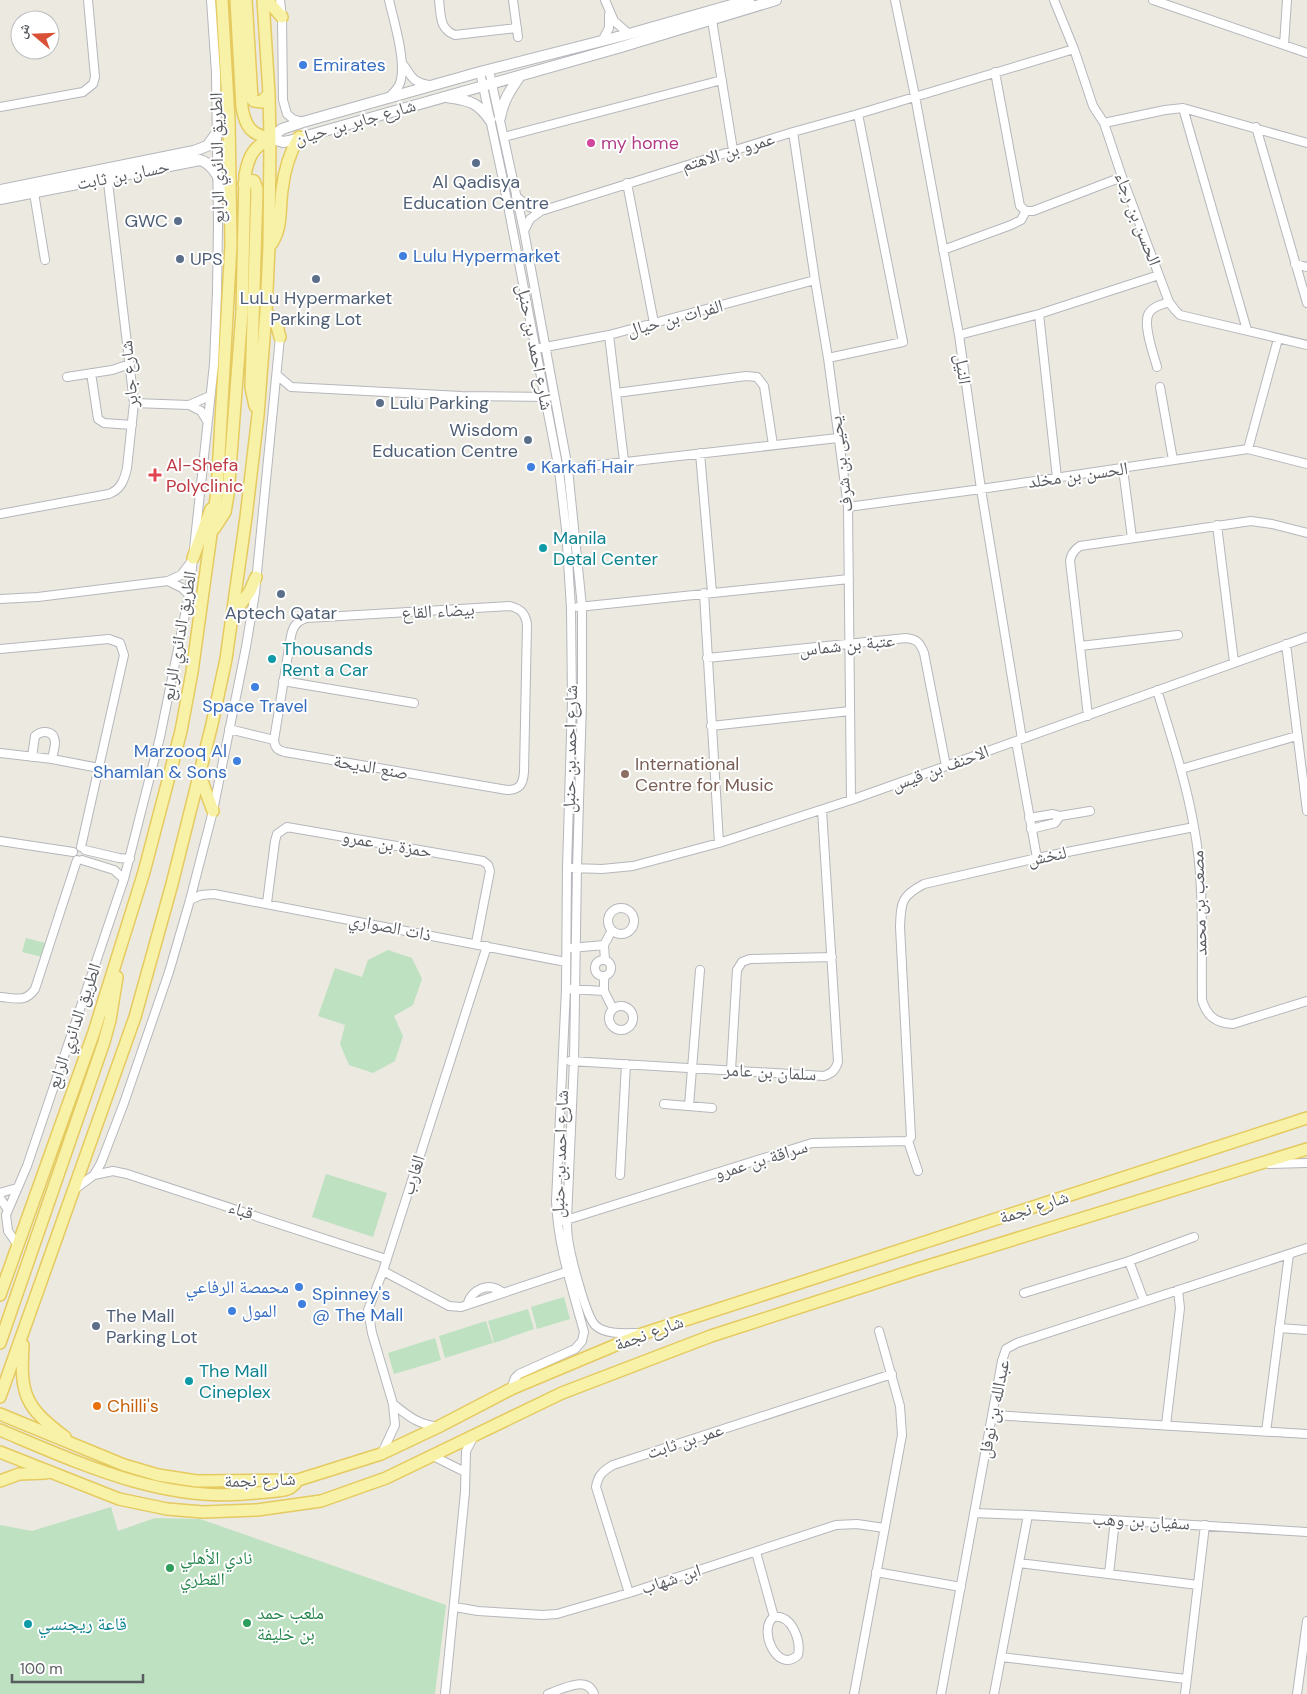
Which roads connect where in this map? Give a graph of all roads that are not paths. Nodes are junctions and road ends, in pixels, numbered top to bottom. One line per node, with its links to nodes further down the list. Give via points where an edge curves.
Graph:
1 (88, 0): 39 (street, via 96,69 93,84 83,92)
2 (211, 0): 47 (street, الطريق الدائري الرابع)
3 (222, 0): 62 (main road, الطريق الدائري الرابع)
4 (236, 0): 50 (main road, via 245,121 256,134)
5 (246, 0): 35 (main road, via 252,99 261,102)
6 (265, 0): 20 (main road); 35 (main road)
7 (280, 0): 20 (street)
8 (389, 0): 28 (street)
9 (439, 0): 21 (street, via 443,26 455,35)
10 (513, 0): 21 (street)
11 (604, 0): 18 (street)
12 (749, 0): 19 (street, شارع جابر بن حيان)
13 (776, 0): 19 (street, شارع جابر بن حيان)
14 (895, 0): 37 (street, النيل)
15 (1054, 0): 26 (street, الحسن بن رجاء)
16 (1153, 0): 25 (street)
17 (1287, 0): 25 (street)
18 (609, 13): 22 (street, via 614,22); 24 (street, via 609,28)
19 (712, 16): 22 (street, شارع جابر بن حيان); 31 (street, شارع جابر بن حيان); 32 (street)
20 (282, 17): 43 (street, via 282,100 287,114)
21 (517, 28): 23 (street)
22 (629, 34): 24 (street, شارع جابر بن حيان)
23 (518, 37)
24 (602, 42): 29 (street, شارع جابر بن حيان)
25 (1284, 45): 27 (street)
26 (1074, 49): 30 (street, عمرو بن الاهتم); 44 (street, الحسن بن رجاء, via 1093,106)
27 (1307, 53)
28 (402, 63): 34 (street, via 415,81); 38 (street, via 398,87)
29 (484, 71): 33 (street, شارع احمد بن حنبل); 34 (street, شارع جابر بن حيان)
30 (995, 72): 37 (street, عمرو بن الاهتم); 66 (street, via 1020,206)
31 (520, 76): 33 (street, شارع جابر بن حيان); 42 (street)
32 (722, 80): 49 (street); 52 (street)
33 (488, 84): 36 (street, شارع جابر بن حيان); 42 (street, شارع احمد بن حنبل)
34 (432, 86): 38 (street, شارع جابر بن حيان)
35 (270, 94): 50 (main road)
36 (444, 96): 42 (street, via 476,104); 48 (street, شارع جابر بن حيان)
37 (915, 96): 41 (street, عمرو بن الاهتم); 69 (street, النيل)
38 (386, 99): 43 (street, شارع جابر بن حيان)
39 (0, 107)
40 (1183, 108): 44 (street); 45 (street); 82 (street)
41 (858, 114): 46 (street, عمرو بن الاهتم); 90 (street, via 903,342)
42 (495, 119): 49 (street, شارع احمد بن حنبل); 80 (street, شارع احمد بن حنبل)
43 (303, 122): 50 (street, شارع جابر بن حيان, via 282,129)
44 (1104, 123): 55 (street, الحسن بن رجاء)
45 (1256, 127): 51 (street); 71 (street)
46 (794, 132): 52 (street, عمرو بن الاهتم); 74 (street, يحيى بن شرف)
47 (216, 134): 53 (street, حسان بن ثابت, via 200,150); 54 (street, الطريق الدائري الرابع)
48 (299, 137): 50 (street, شارع جابر بن حيان, via 283,142); 68 (main road, via 283,185 280,227)
49 (504, 137): 63 (street, شارع احمد بن حنبل)
50 (270, 138): 59 (main road, via 254,149 246,167); 68 (main road)
51 (1307, 143)
52 (733, 150): 58 (street, عمرو بن الاهتم)
53 (110, 167): 56 (street, شارع جابر); 57 (street, حسان بن ثابت)
54 (217, 175): 56 (street, حسان بن ثابت, via 209,164 200,160); 62 (street, حسان بن ثابت); 99 (street, الطريق الدائري الرابع, via 217,292)
55 (1122, 176): 66 (street); 73 (street, الحسن بن رجاء)
56 (107, 178): 61 (street, حسان بن ثابت); 91 (street, شارع جابر)
57 (38, 182): 60 (street, حسان بن ثابت); 61 (street)
58 (627, 183): 65 (street, عمرو بن الاهتم); 81 (street)
59 (244, 184): 105 (main road, via 252,180 257,189 251,387); 124 (main road, via 242,312 228,495 225,512)
60 (0, 190)
61 (34, 192): 64 (street, حسان بن ثابت); 70 (street)
62 (230, 195): 120 (main road, الطريق الدائري الرابع, via 231,245)
63 (516, 196): 65 (street, via 527,206); 67 (street, شارع احمد بن حنبل)
64 (0, 199)
65 (541, 210): 67 (street, via 530,219)
66 (1026, 211): 69 (street, via 1021,220 1011,225)
67 (524, 231): 78 (street, شارع احمد بن حنبل)
68 (269, 247): 77 (main road)
69 (943, 250): 84 (street, النيل)
70 (45, 260)
71 (1295, 264): 72 (street); 76 (street)
72 (1307, 267)
73 (1159, 276): 75 (street, الحسن بن رجاء); 79 (street)
74 (815, 280): 81 (street, الفرات بن حيال); 90 (street, يحيى بن شرف)
75 (1169, 302): 82 (street, via 1180,314); 92 (street, via 1153,308 1146,322)
76 (1307, 303)
77 (266, 310): 85 (main road); 105 (main road)
78 (539, 314): 80 (street); 88 (street, شارع احمد بن حنبل)
79 (1039, 314): 84 (street); 118 (street)
80 (528, 317): 89 (street, شارع احمد بن حنبل)
81 (654, 323): 83 (street, الفرات بن حيال)
82 (1247, 330): 86 (street)
83 (609, 335): 88 (street, الفرات بن حيال); 98 (street)
84 (958, 336): 119 (street, النيل)
85 (280, 337): 94 (street)
86 (1278, 338): 87 (street); 110 (street)
87 (1307, 345)
88 (545, 346): 89 (street, الفرات بن حيال); 101 (street, شارع احمد بن حنبل)
89 (534, 349): 100 (street, شارع احمد بن حنبل)
90 (828, 358): 108 (street, يحيى بن شرف)
91 (130, 368): 93 (street); 102 (street, شارع جابر)
92 (1157, 368)
93 (90, 373): 95 (street); 107 (street, via 96,417 102,422)
94 (277, 375): 96 (street); 104 (street)
95 (67, 377)
96 (291, 387): 100 (street); 104 (street, via 280,394)
97 (1160, 387): 112 (street)
98 (616, 392): 109 (street, via 758,377 764,386); 113 (street)
99 (210, 396): 103 (street); 106 (street, الطريق الدائري الرابع)
100 (545, 397): 101 (street); 117 (street, شارع احمد بن حنبل)
101 (555, 397): 116 (street, شارع احمد بن حنبل)
102 (134, 404): 103 (street); 107 (street, شارع جابر)
103 (190, 405): 106 (street, via 201,411)
104 (274, 405): 128 (street)
105 (258, 415): 136 (main road)
106 (207, 421): 127 (street, الطريق الدائري الرابع)
107 (131, 427): 122 (street, شارع جابر, via 128,468 125,479 114,492)
108 (838, 438): 109 (street); 121 (street, يحيى بن شرف)
109 (773, 445): 111 (street)
110 (1248, 449): 112 (street, الحسن بن مخلد); 114 (street, الحسن بن مخلد)
111 (700, 453): 113 (street); 131 (street)
112 (1173, 460): 115 (street, الحسن بن مخلد)
113 (624, 461): 116 (street)
114 (1307, 464)
115 (1123, 468): 118 (street, الحسن بن مخلد); 126 (street)
116 (568, 469): 117 (street); 134 (street, شارع احمد بن حنبل)
117 (559, 470): 135 (street, شارع احمد بن حنبل)
118 (1057, 478): 119 (street, الحسن بن مخلد)
119 (981, 489): 121 (street, الحسن بن مخلد); 154 (street, النيل)
120 (218, 491): 124 (main road, الطريق الدائري الرابع); 127 (main road)
121 (848, 507): 129 (street, يحيى بن شرف)
122 (0, 514)
123 (1217, 525): 125 (street, via 1260,521); 126 (street); 144 (street)
124 (213, 531): 192 (main road, الطريق الدائري الرابع, via 181,731)
125 (1307, 533)
126 (1132, 538): 141 (street, via 1080,546 1072,552 1070,561)
127 (193, 558): 130 (street, via 186,570); 132 (street, الطريق الدائري الرابع)
128 (256, 577): 136 (main road); 151 (street)
129 (849, 579): 131 (street); 140 (street, يحيى بن شرف)
130 (168, 581): 132 (street); 133 (street)
131 (708, 593): 134 (street); 143 (street)
132 (189, 595): 177 (street, الطريق الدائري الرابع, via 160,737)
133 (0, 599)
134 (582, 607): 135 (street); 180 (street, شارع احمد بن حنبل)
135 (571, 608): 179 (street, شارع احمد بن حنبل, via 572,701)
136 (232, 616): 161 (main road, via 220,691)
137 (1178, 635): 141 (street)
138 (1307, 637): 139 (street, الاحنف بن قيس)
139 (1286, 644): 144 (street, الاحنف بن قيس); 152 (street)
140 (849, 645): 143 (street, عتبة بن شماس); 148 (street, يحيى بن شرف); 158 (street, عتبة بن شماس, via 906,638 921,644)
141 (1080, 646): 149 (street)
142 (0, 649): 159 (street, via 109,639 120,643 124,655)
143 (707, 658): 150 (street)
144 (1234, 662): 146 (street, الاحنف بن قيس)
145 (283, 681): 147 (street); 153 (street, بيضاء القاع); 162 (street, بيضاء القاع, via 292,629 300,620 516,608 522,611 527,624 524,772)
146 (1157, 690): 149 (street, الاحنف بن قيس); 160 (street, مصعب بن محمد)
147 (414, 703)
148 (850, 711): 150 (street); 163 (street, يحيى بن شرف)
149 (1088, 716): 154 (street, الاحنف بن قيس)
150 (711, 726): 173 (street)
151 (229, 729): 153 (street, صنع الديحة); 165 (street)
152 (1297, 736): 160 (street); 167 (street)
153 (274, 740): 162 (street, صنع الديحة, via 274,746 284,752 507,790)
154 (1019, 740): 158 (street, الاحنف بن قيس); 169 (street, النيل)
155 (0, 753): 156 (street)
156 (32, 756): 157 (street); 157 (street, via 35,736 46,731 54,739)
157 (52, 759): 159 (street)
158 (946, 766): 163 (street, الاحنف بن قيس)
159 (99, 768): 174 (street)
160 (1181, 769): 170 (street, مصعب بن محمد)
161 (199, 773): 165 (main road); 223 (main road, via 135,1017)
162 (520, 787)
163 (851, 800): 164 (street, الاحنف بن قيس)
164 (822, 810): 173 (street, الاحنف بن قيس); 193 (street, سلمان بن عامر)
165 (212, 811): 181 (street)
166 (1090, 811): 168 (street)
167 (1307, 811)
168 (1060, 816): 169 (street); 171 (street, via 1055,823)
169 (1030, 818): 171 (street, النيل)
170 (1194, 827): 176 (street, لنخش); 202 (street, مصعب بن محمد, via 1201,900 1204,1009 1215,1021 1232,1024)
171 (1032, 829): 176 (street, النيل)
172 (0, 841): 175 (street)
173 (719, 843): 180 (street, الاحنف بن قيس, via 633,866)
174 (83, 849): 175 (street, via 76,848); 177 (street); 178 (street, via 86,855)
175 (73, 852): 178 (street, via 73,857)
176 (1037, 858): 213 (street, لنخش, via 924,884 904,898 900,927 911,1137)
177 (130, 859): 182 (street, الطريق الدائري الرابع)
178 (80, 860): 182 (street, via 114,870); 201 (street, via 35,989 30,997 24,999)
179 (566, 868): 180 (street, الاحنف بن قيس); 191 (street, شارع احمد بن حنبل)
180 (577, 868): 190 (street, شارع احمد بن حنبل)
181 (196, 878): 183 (street); 184 (street)
182 (124, 879): 222 (street, الطريق الدائري الرابع)
183 (214, 894): 184 (street, ذات الصواري, via 201,894); 185 (street, ذات الصواري)
184 (190, 900): 219 (street, via 124,1102 106,1152)
185 (267, 903): 187 (street, ذات الصواري); 187 (street, حمزة بن عمرو, via 277,834 287,827 483,861 490,871)
186 (612, 930): 188 (street)
187 (476, 944): 189 (street, ذات الصواري)
188 (604, 945): 190 (street); 194 (street)
189 (487, 946): 195 (street, ذات الصواري); 233 (street, الغارب)
190 (576, 947): 191 (street); 199 (street, شارع احمد بن حنبل)
191 (566, 948): 195 (street, شارع احمد بن حنبل)
192 (120, 950): 230 (main road, الطريق الدائري الرابع, via 94,1032); 246 (main road, via 104,1042)
193 (832, 957): 208 (street, via 750,959 742,962 737,970); 208 (street, سلمان بن عامر, via 836,1068 824,1076)
194 (605, 960): 197 (street, via 612,969); 197 (street, via 596,963 595,969)
195 (566, 962): 198 (street, شارع احمد بن حنبل)
196 (700, 970): 207 (street)
197 (604, 977): 200 (street)
198 (566, 989): 199 (street); 204 (street, شارع احمد بن حنبل)
199 (575, 990): 200 (street); 205 (street, شارع احمد بن حنبل)
200 (604, 991): 203 (street)
201 (0, 997)
202 (1307, 1001)
203 (613, 1009)
204 (563, 1060): 205 (street, سلمان بن عامر); 228 (street, شارع احمد بن حنبل)
205 (574, 1061): 206 (street, سلمان بن عامر); 227 (street, شارع احمد بن حنبل)
206 (626, 1064): 207 (street, سلمان بن عامر); 220 (street)
207 (694, 1068): 208 (street, سلمان بن عامر); 210 (street)
208 (730, 1070)
209 (664, 1104): 210 (street)
210 (689, 1106): 211 (street)
211 (712, 1108)
212 (1307, 1118): 245 (main road, شارع نجمة)
213 (908, 1141): 218 (street); 227 (street, سراقة بن عمرو, via 812,1144)
214 (1307, 1141): 221 (main road, via 1230,1167)
215 (1307, 1148): 217 (main road, شارع نجمة)
216 (1307, 1163): 217 (street)
217 (1259, 1164): 221 (main road, شارع نجمة)
218 (918, 1171)
219 (94, 1174): 223 (street); 233 (street, قباء, via 113,1171 127,1174)
220 (620, 1175)
221 (1221, 1176): 257 (main road, شارع نجمة, via 711,1336 562,1393)
222 (17, 1188): 224 (street); 226 (street, الطريق الدائري الرابع)
223 (75, 1189): 244 (main road)
224 (0, 1193)
225 (0, 1198): 226 (street)
226 (8, 1210): 230 (street, الطريق الدائري الرابع, via 6,1226)
227 (567, 1219): 228 (street, سراقة بن عمرو); 245 (street, شارع احمد بن حنبل, via 572,1261 592,1322 610,1332)
228 (557, 1224): 236 (street, شارع احمد بن حنبل)
229 (1194, 1237): 234 (street)
230 (17, 1244): 239 (main road, الطريق الدائري الرابع)
231 (1307, 1248): 232 (street, عبدالله بن نوفل)
232 (1289, 1254): 237 (street, عبدالله بن نوفل); 241 (street)
233 (386, 1259): 235 (street, الغارب)
234 (1129, 1261): 238 (street); 240 (street)
235 (382, 1271): 236 (street, via 455,1307); 250 (street, الغارب, via 368,1310)
236 (566, 1272): 248 (street, شارع احمد بن حنبل, via 584,1332 583,1339 575,1349 519,1374)
237 (1178, 1290): 240 (street, عبدالله بن نوفل); 253 (street, via 1180,1308)
238 (1024, 1293)
239 (0, 1295)
240 (1144, 1301): 252 (street, عبدالله بن نوفل, via 1011,1345 1003,1355)
241 (1279, 1328): 242 (street); 256 (street)
242 (1307, 1330)
243 (879, 1331): 247 (street)
244 (23, 1333): 249 (main road); 259 (main road, via 22,1383 28,1401 41,1417)
245 (642, 1334): 248 (main road, شارع نجمة)
246 (0, 1343)
247 (892, 1374): 271 (street, via 900,1406 902,1435); 279 (street, عمر بن ثابت, via 604,1470 597,1477 596,1487)
248 (511, 1389): 254 (main road, شارع نجمة)
249 (0, 1397)
250 (393, 1404): 254 (street, via 410,1419); 261 (street, الغارب, via 395,1424)
251 (0, 1414): 259 (main road, شارع نجمة)
252 (992, 1415): 253 (street); 267 (street, عبدالله بن نوفل)
253 (1166, 1425): 256 (street)
254 (438, 1427): 261 (main road, شارع نجمة)
255 (0, 1430): 266 (main road, via 124,1480 178,1490 239,1495 289,1489)
256 (1266, 1432): 258 (street)
257 (475, 1434): 262 (main road, شارع نجمة); 263 (street, via 466,1451)
258 (1307, 1434)
259 (78, 1447): 266 (main road, شارع نجمة, via 158,1475 197,1481)
260 (0, 1452): 264 (main road, شارع نجمة)
261 (382, 1454): 266 (main road, شارع نجمة)
262 (433, 1456): 263 (street); 264 (main road, شارع نجمة, via 386,1478 321,1501 257,1510 203,1512 167,1509 119,1499)
263 (465, 1472): 280 (street)
264 (52, 1473): 265 (main road, via 19,1474)
265 (0, 1480)
266 (298, 1480)
267 (974, 1513): 268 (street, سفيان بن وهب); 278 (street, عبدالله بن نوفل)
268 (1028, 1515): 269 (street, سفيان بن وهب); 274 (street)
269 (1115, 1520): 270 (street, سفيان بن وهب); 276 (street)
270 (1205, 1525): 272 (street, سفيان بن وهب); 277 (street)
271 (884, 1528): 273 (street, ابن شهاب, via 836,1524); 275 (street)
272 (1307, 1532)
273 (756, 1552): 279 (street, ابن شهاب); 281 (street)
274 (1019, 1563): 276 (street); 284 (street)
275 (876, 1572): 278 (street); 289 (street)
276 (1109, 1574): 277 (street)
277 (1198, 1585): 285 (street)
278 (960, 1587): 290 (street, عبدالله بن نوفل)
279 (629, 1593): 280 (street, ابن شهاب, via 549,1614)
280 (455, 1607): 286 (street)
281 (774, 1617): 281 (street, via 767,1628 771,1647 779,1658 791,1660 798,1655 799,1642 787,1620)
282 (1307, 1621): 283 (street)
283 (1306, 1643): 293 (street)
284 (1002, 1657): 285 (street); 291 (street)
285 (1186, 1679): 292 (street)
286 (445, 1694)
287 (548, 1694): 288 (street, via 577,1684 592,1688)
288 (594, 1694)
289 (854, 1694)
290 (941, 1694)
291 (994, 1694)
292 (1185, 1694)
293 (1298, 1694)

